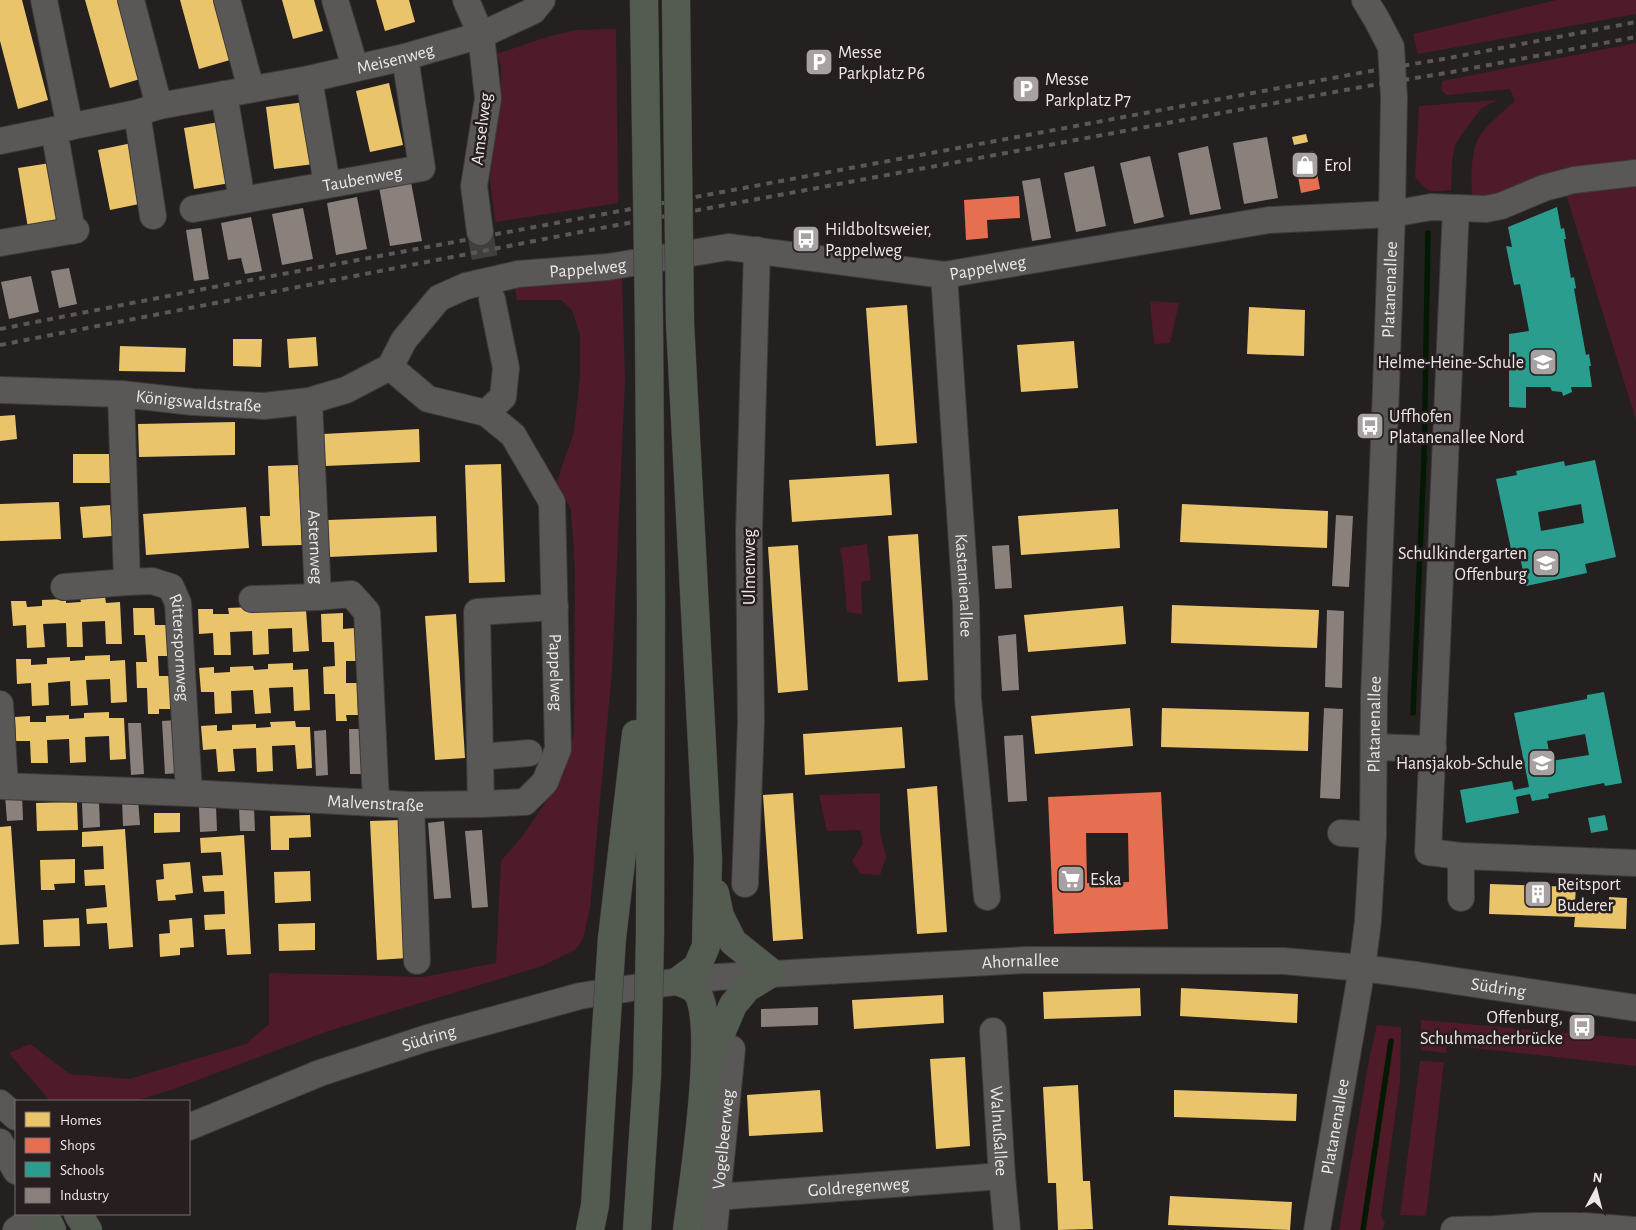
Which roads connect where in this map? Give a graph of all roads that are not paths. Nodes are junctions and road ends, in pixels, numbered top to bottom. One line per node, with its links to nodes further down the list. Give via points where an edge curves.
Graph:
1 (44, 0): 17 (street)
2 (130, 0): 16 (street)
3 (227, 0): 14 (street)
4 (334, 0): 12 (street)
5 (466, 0): 10 (street, Amselweg)
6 (542, 0): 10 (street, Meisenweg, via 533,11)
7 (644, 0): 40 (highway, bridge)
8 (676, 0): 55 (highway, bridge, via 680,322)
9 (1365, 0): 24 (street, Platanenallee, via 1391,47 1394,97)
10 (481, 35): 11 (street, Meisenweg); 26 (street, Amselweg, via 488,98 474,186)
11 (405, 57): 12 (street, Meisenweg); 20 (street, Taubenweg, via 422,168)
12 (355, 67): 13 (street, Meisenweg)
13 (309, 79): 14 (street, Meisenweg); 20 (street)
14 (251, 89): 15 (street, Meisenweg)
15 (224, 94): 16 (street, Meisenweg); 21 (street)
16 (148, 109): 17 (street, Meisenweg); 25 (street)
17 (62, 128): 18 (street, Meisenweg); 27 (street, via 74,230)
18 (0, 141)
19 (1636, 173): 22 (street, via 1574,180 1486,209)
20 (327, 184): 21 (street, Taubenweg)
21 (242, 200): 23 (street, Taubenweg)
22 (1456, 208): 24 (street, via 1430,207); 44 (street)
23 (193, 209)
24 (1392, 214): 29 (street, Pappelweg, via 1269,220); 43 (street, Platanenallee)
25 (153, 216)
26 (480, 232)
27 (0, 243)
28 (757, 250): 29 (street, Pappelweg); 31 (street, Pappelweg, via 728,247 608,267 518,274 466,286 439,298 404,340); 57 (street, Ulmenweg, via 749,531 751,722)
29 (944, 275): 58 (street, Kastanienallee, via 966,603 968,698)
30 (492, 299): 35 (street, via 506,368 503,397)
31 (390, 367): 34 (street, Königswaldstraße, via 346,390); 35 (street, Pappelweg, via 428,399)
32 (0, 390): 33 (street, Königswaldstraße)
33 (122, 394): 34 (street, Königswaldstraße, via 264,406); 36 (street)
34 (309, 401): 38 (street, Asternweg)
35 (486, 413): 41 (street, Pappelweg, via 513,435 552,502)
36 (128, 582): 37 (street, Ritterspornweg); 48 (street, Ritterspornweg, via 152,581 171,587 178,603)
37 (64, 587)
38 (318, 596): 39 (street); 49 (street, Asternweg, via 351,594 367,612)
39 (252, 599)
40 (652, 603): 81 (highway, bridge, via 612,938 595,1205); 82 (highway, bridge, via 647,1076)
41 (555, 607): 46 (street, via 477,612); 50 (street, Pappelweg, via 558,749 545,782 525,802)
42 (0, 704): 47 (street)
43 (1374, 747): 44 (street); 53 (street, Platanenallee)
44 (1433, 749): 54 (street, via 1428,852)
45 (529, 753): 46 (street)
46 (480, 757): 50 (street)
47 (3, 786): 48 (street, Malvenstraße)
48 (189, 793): 49 (street, Malvenstraße)
49 (376, 802): 51 (street, Malvenstraße)
50 (481, 804): 51 (street, Malvenstraße)
51 (411, 805): 60 (street)
52 (1341, 833): 53 (street)
53 (1373, 835): 61 (street, Platanenallee)
54 (1462, 856): 56 (street); 59 (street)
55 (708, 859): 62 (highway, via 720,916 733,942); 63 (highway, via 706,946 697,967)
56 (1636, 863)
57 (745, 884)
58 (987, 897)
59 (1461, 898)
60 (417, 961)
61 (1362, 968): 62 (street, Ahornallee, via 1284,961 1026,960); 64 (street, Südring); 86 (street, Platanenallee)
62 (772, 973): 63 (street, Ahornallee); 67 (highway, via 747,988 732,1005)
63 (678, 981): 67 (highway, via 696,990 704,1008); 70 (street, Südring, via 580,996 428,1038 320,1073)
64 (1636, 1008)
65 (993, 1031): 73 (street, Walnußallee)
66 (732, 1049): 74 (street, Vogelbeerweg)
67 (705, 1074): 83 (highway)
68 (0, 1103): 69 (street)
69 (15, 1116)
70 (190, 1127)
71 (0, 1142): 72 (street)
72 (15, 1169)
73 (1002, 1176): 74 (street, Goldregenweg); 85 (street, Walnußallee)
74 (717, 1197): 84 (street, Vogelbeerweg)
75 (38, 1215): 78 (street)
76 (44, 1215): 79 (highway)
77 (79, 1215): 80 (highway)
78 (16, 1230)
79 (52, 1230)
80 (88, 1230)
81 (590, 1230)
82 (637, 1230)
83 (687, 1230)
84 (714, 1230)
85 (1007, 1230)
86 (1317, 1230)
87 (1454, 1230): 88 (street, via 1536,1226)
88 (1634, 1230)

